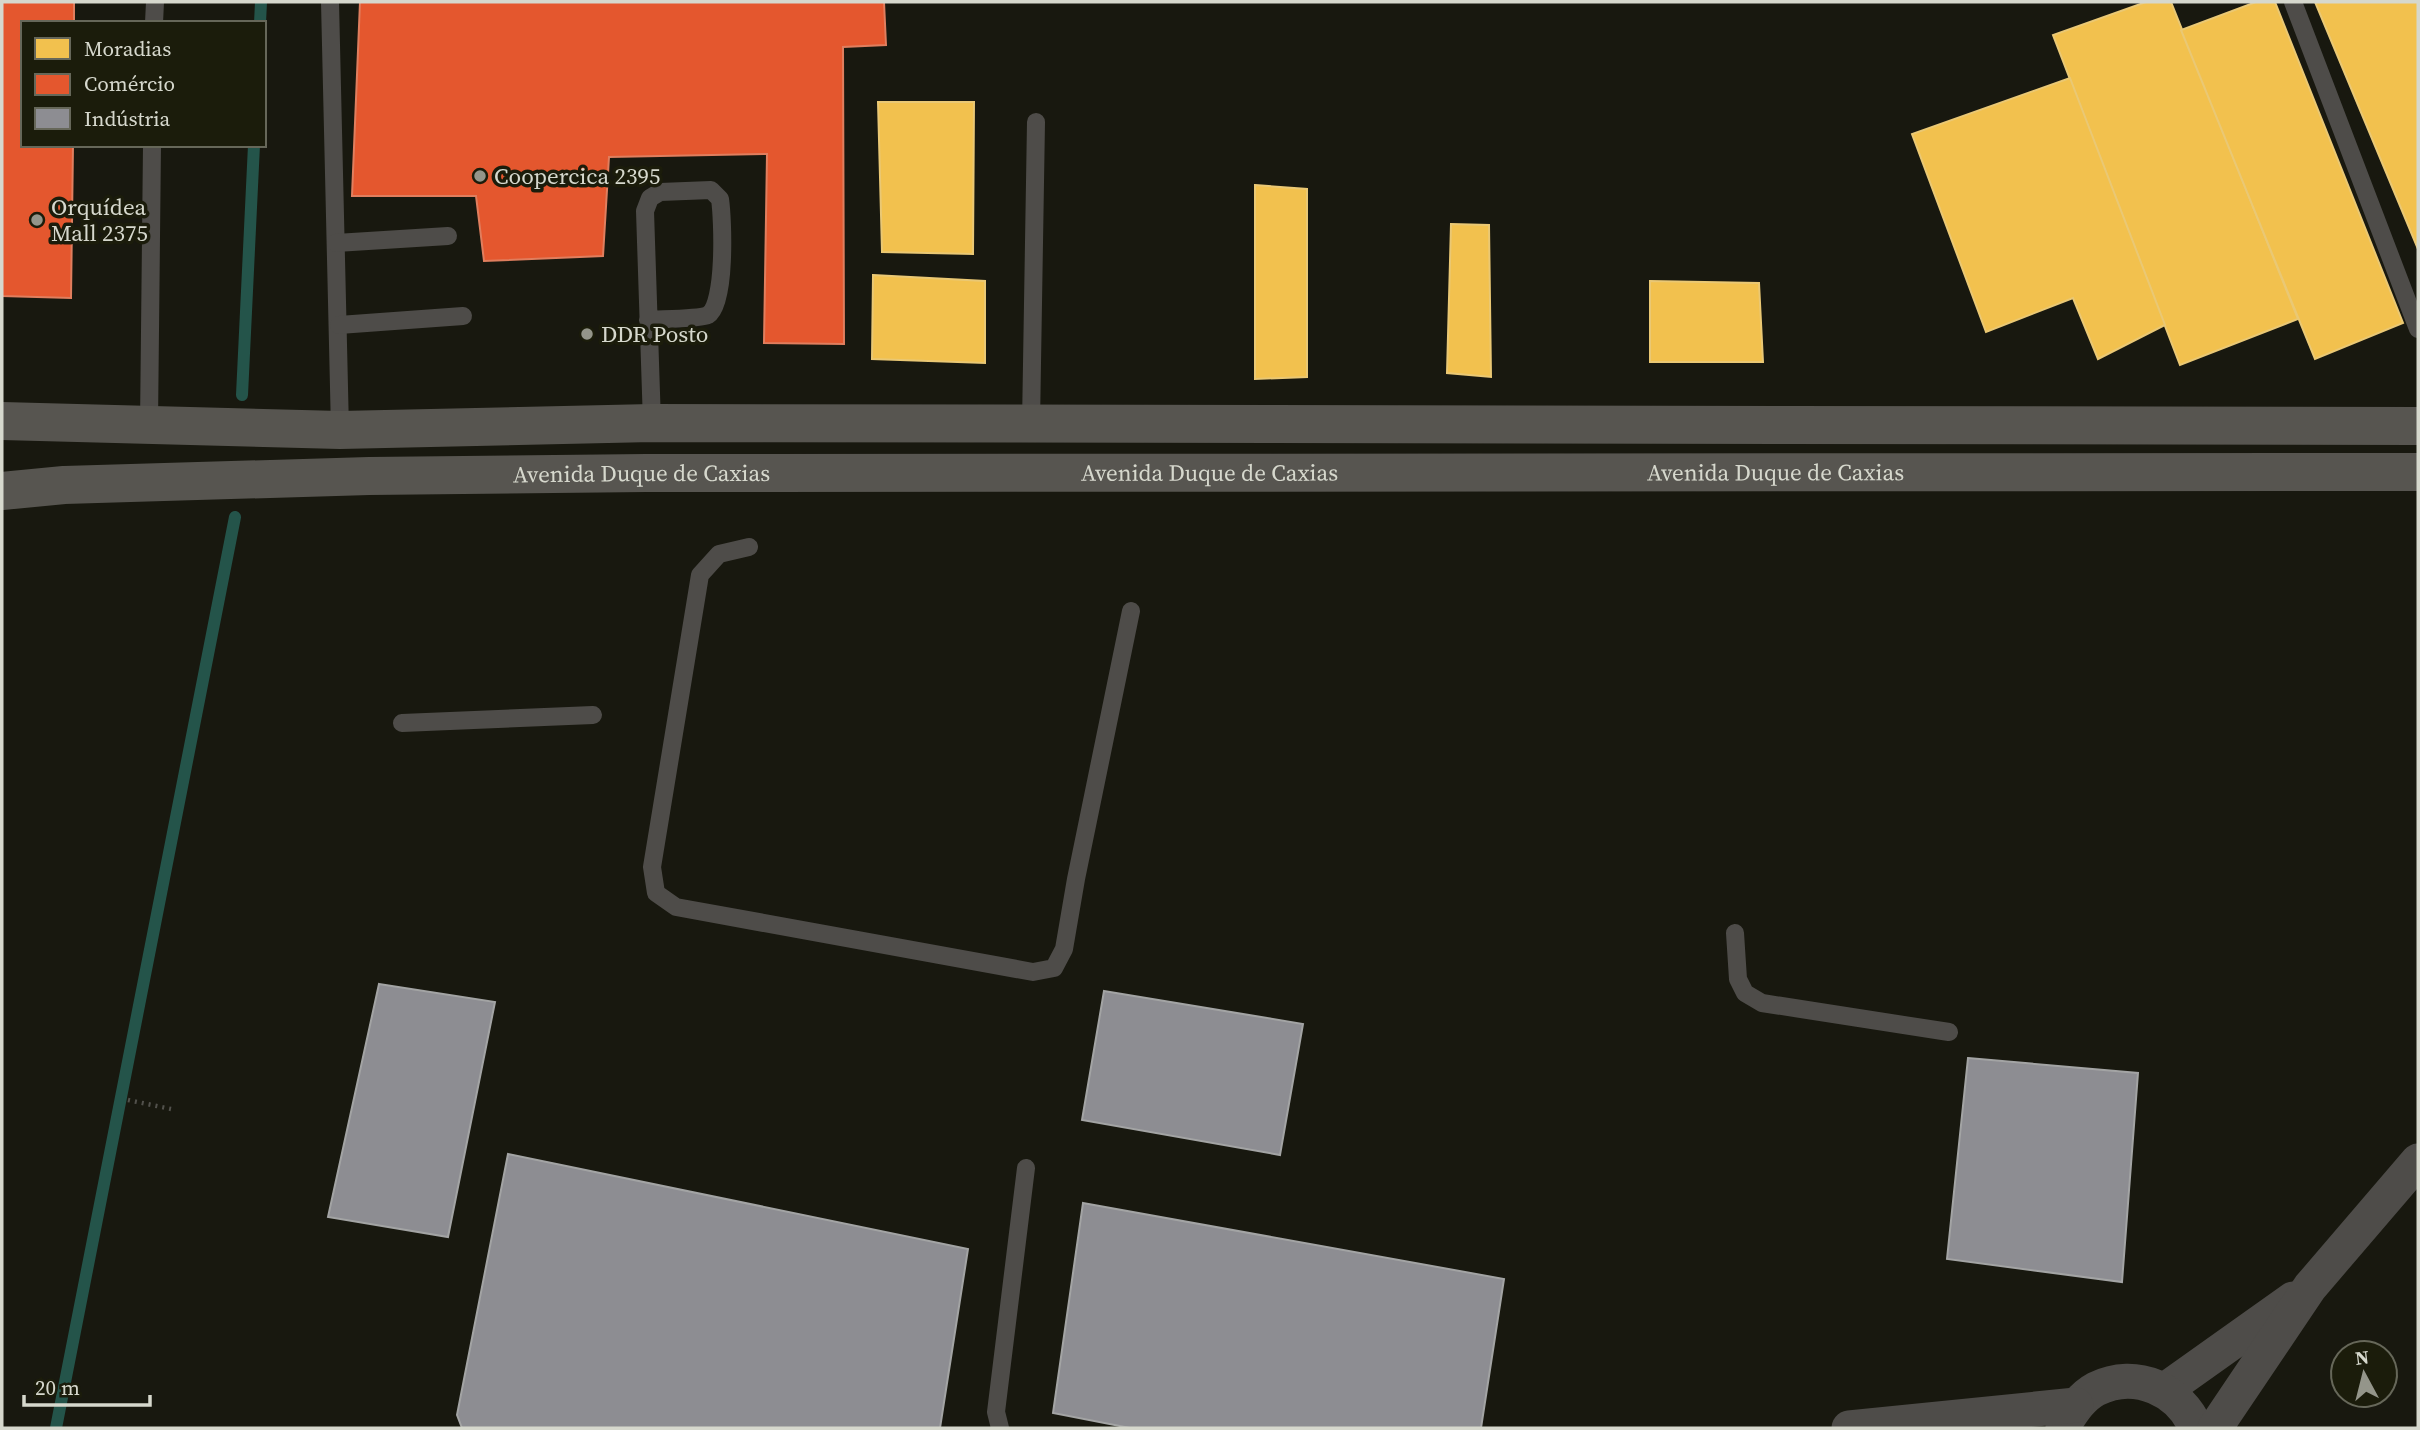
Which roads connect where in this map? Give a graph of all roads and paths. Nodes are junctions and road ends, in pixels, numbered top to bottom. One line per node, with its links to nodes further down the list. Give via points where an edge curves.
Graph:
1 (155, 2): 4 (lane)
2 (330, 2): 8 (lane)
3 (2293, 2): 12 (lane)
4 (154, 21)
5 (1036, 122): 16 (lane)
6 (152, 147): 15 (lane)
7 (448, 236): 8 (lane)
8 (336, 243): 11 (lane)
9 (463, 316): 11 (lane)
10 (648, 320): 10 (lane, via 645,211 650,198 660,191 711,190 720,199 722,214 717,306 706,316); 14 (lane)
11 (339, 325): 18 (lane)
12 (2418, 329)
13 (2, 421): 15 (main road, Avenida Duque de Caxias)
14 (652, 423): 16 (main road, Avenida Duque de Caxias); 18 (main road, Avenida Duque de Caxias)
15 (149, 424): 18 (main road, Avenida Duque de Caxias)
16 (1031, 424): 17 (main road, Avenida Duque de Caxias)
17 (2418, 426)
18 (340, 430)
19 (2418, 472): 20 (main road, Avenida Duque de Caxias, via 646,473 342,476)
20 (2, 491)
21 (749, 547): 22 (lane, via 719,554 700,575 652,867 656,893 676,906 1033,972 1054,968 1064,949)
22 (1131, 611)
23 (593, 715): 24 (lane)
24 (402, 723)
25 (1735, 933): 26 (lane, via 1738,979 1745,993 1762,1003)
26 (1949, 1032)
27 (128, 1100): 28 (path)
28 (171, 1109)
29 (2418, 1161): 31 (street)
30 (1026, 1168): 35 (lane, via 996,1412)
31 (2310, 1287): 32 (street); 38 (street)
32 (2165, 1390): 33 (street, via 2142,1382 2118,1382 2095,1390); 37 (street, via 2184,1405)
33 (2070, 1417): 34 (street)
34 (1939, 1425): 36 (street)
35 (1000, 1428)
36 (1849, 1428)
37 (2196, 1428)
38 (2215, 1428)

